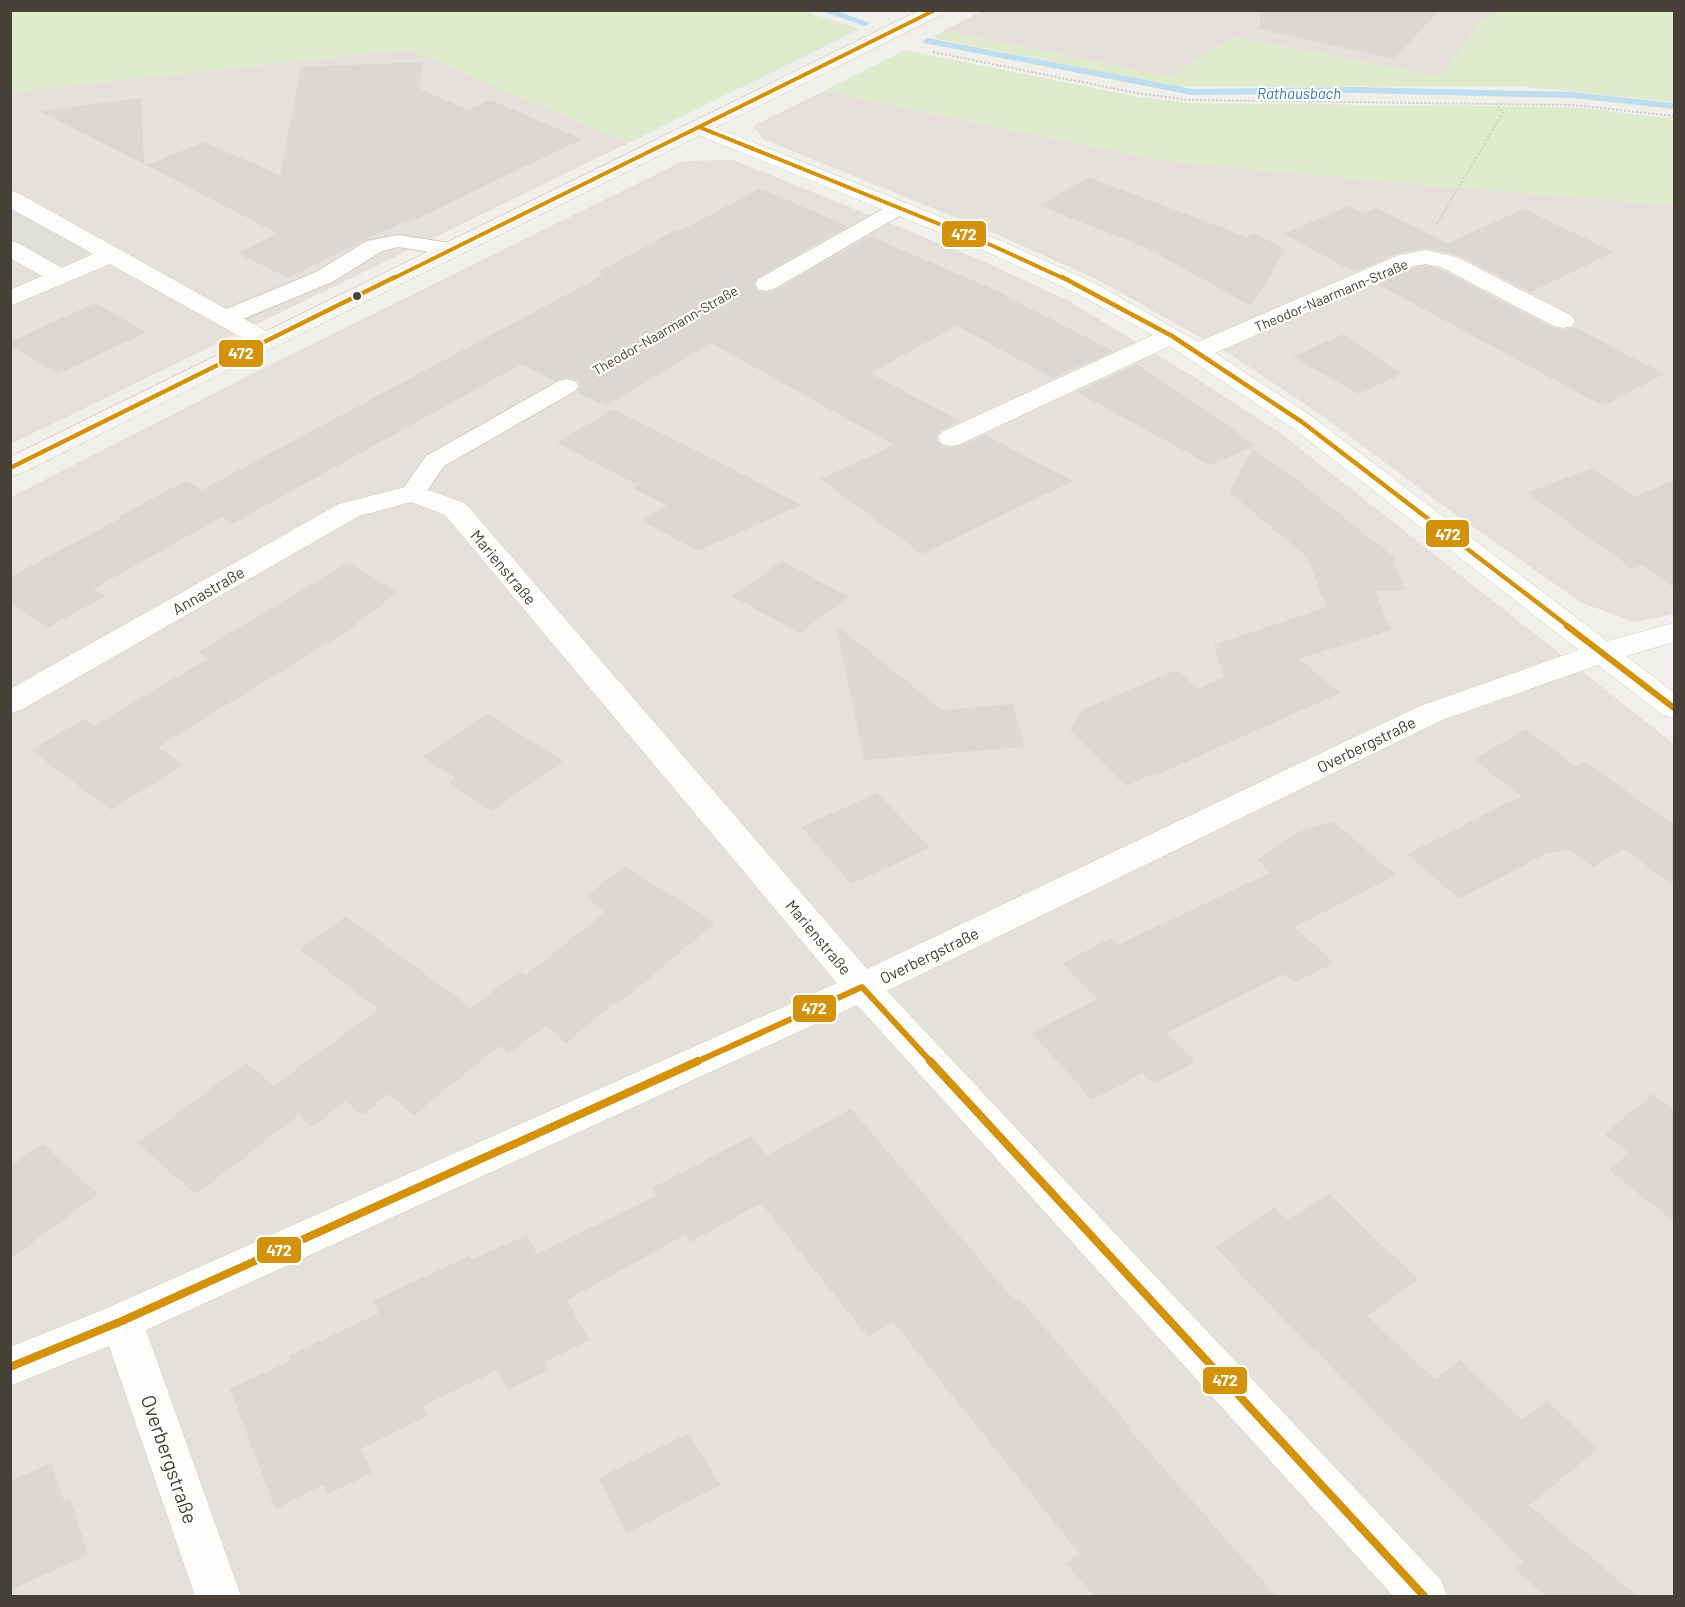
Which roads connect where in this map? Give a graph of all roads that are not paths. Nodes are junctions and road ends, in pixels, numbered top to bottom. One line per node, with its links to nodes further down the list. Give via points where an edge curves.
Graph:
1 (936, 10): 2 (street)
2 (699, 127): 4 (street); 6 (street)
3 (10, 198): 7 (street)
4 (899, 207): 9 (lane); 13 (street, via 1087,289)
5 (10, 248): 8 (street)
6 (450, 249): 11 (lane, via 398,241 375,246 324,277); 14 (street)
7 (112, 254): 8 (street); 11 (street)
8 (61, 277): 10 (street)
9 (766, 284)
10 (10, 299)
11 (225, 318): 14 (street)
12 (1563, 321): 15 (street, Theodor-Naarmann-Straße, via 1449,262 1426,257 1407,260)
13 (1172, 336): 15 (street); 17 (street)
14 (266, 341): 18 (street)
15 (1197, 352): 21 (street, via 1310,429)
16 (567, 387): 19 (lane, via 435,461)
17 (951, 438)
18 (10, 468)
19 (413, 493): 22 (street, Annastraße, via 349,510); 24 (street, Marienstraße, via 455,509)
20 (1674, 632): 21 (street, Overbergstraße)
21 (1602, 653): 23 (street); 24 (street, Overbergstraße, via 1431,712)
22 (10, 702)
23 (1674, 708)
24 (862, 987): 25 (street, Overbergstraße); 28 (street, Marienstraße)
25 (122, 1321): 26 (street, Overbergstraße); 27 (street, Overbergstraße)
26 (10, 1367)
27 (218, 1596)
28 (1424, 1596)

